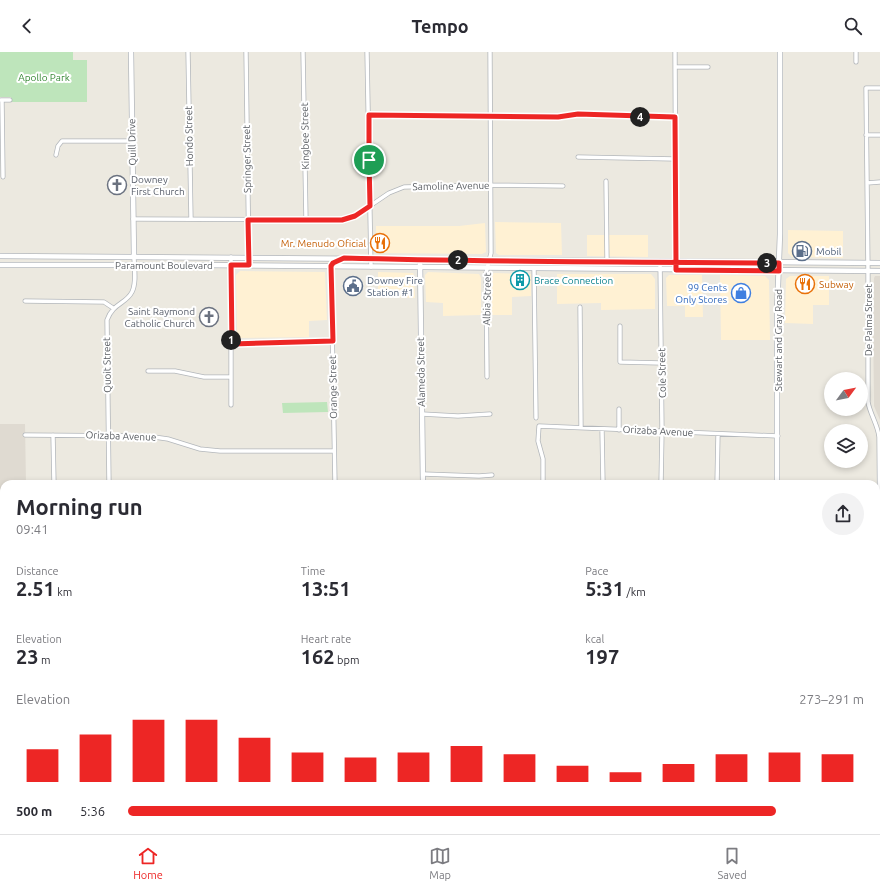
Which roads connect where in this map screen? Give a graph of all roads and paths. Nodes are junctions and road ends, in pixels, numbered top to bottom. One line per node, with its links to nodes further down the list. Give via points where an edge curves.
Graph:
1 (131, 52): 21 (main road, Quill Drive)
2 (188, 52): 33 (street, Hondo Street)
3 (246, 52): 34 (street, Springer Street)
4 (303, 52): 35 (street, Kingbee Street)
5 (368, 52): 16 (street)
6 (490, 52): 17 (street, Albia Street)
7 (675, 52): 11 (street)
8 (780, 52): 47 (main road, Stewart and Gray Road)
9 (856, 52): 10 (street)
10 (856, 62)
11 (675, 67): 12 (street); 18 (street)
12 (708, 67)
13 (880, 88): 19 (street, De Palma Street, via 866,88)
14 (1, 100): 15 (street); 25 (street)
15 (10, 100)
16 (369, 115): 17 (street); 31 (street)
17 (491, 116): 18 (street, via 558,117 578,114); 29 (street, Albia Street)
18 (675, 117): 24 (street)
19 (866, 135): 20 (street); 28 (street, De Palma Street)
20 (880, 135)
21 (132, 141): 22 (street, via 62,141); 32 (main road, Quill Drive)
22 (56, 155)
23 (578, 158): 24 (street)
24 (675, 159): 46 (street)
25 (3, 177)
26 (606, 181): 44 (street)
27 (880, 182): 28 (street)
28 (867, 183): 48 (street, De Palma Street)
29 (490, 185): 30 (street, Samoline Avenue); 31 (street, Samoline Avenue, via 404,187); 43 (street, Albia Street)
30 (563, 186)
31 (370, 206): 35 (street, Samoline Avenue, via 346,219); 41 (street)
32 (133, 219): 33 (street, Samoline Avenue); 37 (main road, Quill Drive)
33 (191, 219): 34 (street, Samoline Avenue)
34 (248, 220): 35 (street, Samoline Avenue); 39 (street, Springer Street)
35 (306, 220)
36 (0, 256): 37 (main road, Paramount Boulevard)
37 (134, 256): 38 (main road, Paramount Boulevard); 51 (street)
38 (231, 257): 39 (main road, Paramount Boulevard); 52 (street)
39 (249, 257): 40 (main road, Paramount Boulevard); 53 (street, Springer Street)
40 (344, 258): 41 (main road, Paramount Boulevard); 54 (main road, via 333,263)
41 (371, 259): 42 (main road, Paramount Boulevard); 55 (street)
42 (420, 260): 43 (main road, Paramount Boulevard); 56 (main road, Alameda Street)
43 (489, 260): 44 (main road, Paramount Boulevard); 57 (street, Albia Street)
44 (607, 261): 45 (main road, Paramount Boulevard)
45 (660, 262): 46 (main road, Paramount Boulevard); 59 (street, Cole Street)
46 (676, 262): 47 (main road, Paramount Boulevard); 60 (street)
47 (779, 263): 48 (main road, Paramount Boulevard); 61 (main road, Stewart and Gray Road)
48 (868, 263): 49 (main road, Paramount Boulevard); 62 (street, De Palma Street)
49 (880, 263)
50 (0, 265): 51 (main road, Paramount Boulevard)
51 (134, 265): 52 (main road, Paramount Boulevard); 66 (street, via 132,291)
52 (231, 265): 53 (main road, Paramount Boulevard); 69 (street)
53 (249, 265): 54 (main road, Paramount Boulevard)
54 (331, 267): 55 (main road, Paramount Boulevard); 68 (street, Orange Street)
55 (371, 267): 56 (main road, Paramount Boulevard)
56 (420, 267): 57 (main road, Paramount Boulevard); 76 (main road, Alameda Street)
57 (488, 268): 58 (main road, Paramount Boulevard); 73 (street, Albia Street)
58 (534, 269): 59 (main road, Paramount Boulevard); 78 (street)
59 (660, 270): 60 (main road, Paramount Boulevard); 70 (street, Cole Street)
60 (676, 270): 61 (main road, Paramount Boulevard)
61 (779, 271): 62 (main road, Paramount Boulevard); 87 (main road, Stewart and Gray Road)
62 (868, 271): 63 (main road, Paramount Boulevard); 100 (street, De Palma Street, via 868,402 878,432)
63 (880, 271)
64 (25, 301): 66 (street, via 104,302)
65 (580, 307): 79 (street)
66 (113, 308): 86 (street, Quoit Street, via 107,325)
67 (620, 326): 70 (street, via 620,362)
68 (333, 341): 69 (street); 88 (street, Orange Street)
69 (232, 344): 72 (street)
70 (661, 363): 82 (street, Cole Street)
71 (148, 371): 72 (street)
72 (230, 377): 74 (street)
73 (487, 377)
74 (231, 405)
75 (619, 409): 81 (street)
76 (422, 414): 77 (street); 89 (main road, Alameda Street)
77 (490, 414)
78 (536, 418)
79 (581, 428): 80 (street, Orizaba Avenue); 95 (street, Orizaba Avenue, via 539,426 538,440 543,459)
80 (602, 429): 81 (street, Orizaba Avenue); 96 (street)
81 (619, 430): 82 (street, Orizaba Avenue)
82 (662, 431): 83 (street, Orizaba Avenue); 97 (street, Cole Street)
83 (718, 434): 87 (street, Orizaba Avenue); 98 (street)
84 (25, 435): 85 (street, Orizaba Avenue)
85 (53, 435): 86 (street, Orizaba Avenue); 91 (street)
86 (108, 435): 88 (street, Orizaba Avenue, via 154,436 200,449); 92 (street, Quoit Street)
87 (778, 436): 99 (main road, Stewart and Gray Road)
88 (334, 451): 93 (street, Orange Street)
89 (423, 474): 90 (street); 94 (main road, Alameda Street)
90 (492, 475)
91 (54, 480)
92 (109, 480)
93 (335, 480)
94 (423, 480)
95 (543, 480)
96 (603, 480)
97 (661, 480)
98 (717, 480)
99 (777, 480)
100 (879, 480)
101 (880, 522): 102 (street, De Palma Street)
102 (880, 550)

